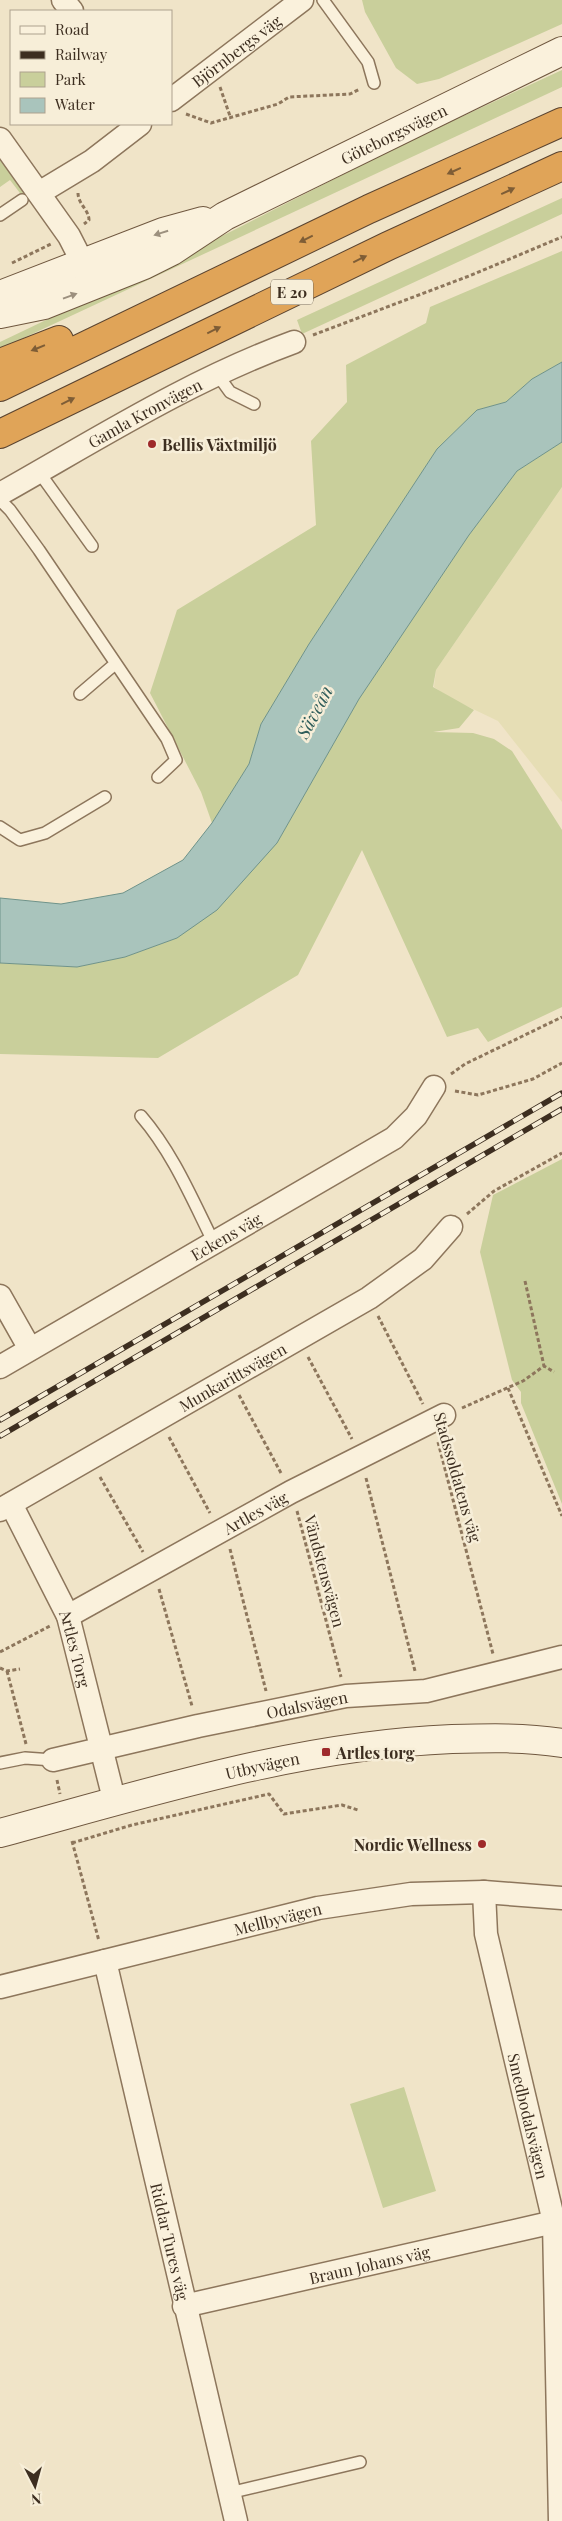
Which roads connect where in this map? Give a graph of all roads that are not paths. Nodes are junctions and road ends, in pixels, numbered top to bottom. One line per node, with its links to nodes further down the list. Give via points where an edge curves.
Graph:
1 (63, 0): 4 (street)
2 (302, 0): 7 (street, Björnbergs väg)
3 (323, 0): 6 (lane, via 368,62)
4 (71, 10)
5 (562, 51): 14 (street, Göteborgsvägen)
6 (374, 82)
7 (176, 103)
8 (562, 122): 17 (highway, E 20, one-way to 17)
9 (139, 125): 12 (street, via 92,161)
10 (0, 139): 12 (street)
11 (562, 166): 28 (highway, E 20, one-way to 11, via 388,246)
12 (30, 196): 13 (lane); 15 (street, via 69,236)
13 (0, 215)
14 (224, 216): 15 (street, Göteborgsvägen, one-way to 15, via 163,232); 18 (street, Göteborgsvägen, via 172,251)
15 (83, 261): 16 (lane); 18 (street); 19 (street, Göteborgsvägen)
16 (29, 272)
17 (231, 275): 24 (highway, one-way to 24); 26 (highway, E 20)
18 (95, 286): 20 (street, Göteborgsvägen, one-way to 18)
19 (0, 295)
20 (44, 305): 21 (street, Göteborgsvägen); 22 (lane)
21 (0, 314)
22 (0, 325)
23 (294, 342): 25 (street, Gamla Kronvägen)
24 (0, 363)
25 (217, 374): 27 (lane, via 230,392); 29 (street, Gamla Kronvägen)
26 (0, 387)
27 (254, 404)
28 (8, 430)
29 (39, 472): 30 (street, Gamla Kronvägen); 32 (lane)
30 (0, 494)
31 (0, 500): 33 (lane, via 39,550)
32 (92, 546)
33 (115, 664): 34 (lane); 35 (lane, via 173,751 176,760)
34 (80, 694)
35 (158, 777)
36 (105, 797): 37 (lane, via 45,833 20,840)
37 (0, 828)
38 (434, 1086): 41 (street, Eckens väg, via 416,1116 394,1138)
39 (141, 1116): 41 (lane, via 160,1137)
40 (452, 1228): 46 (street, Munkarittsvägen, via 423,1259 368,1298)
41 (214, 1243): 43 (street, Eckens väg)
42 (0, 1296): 43 (street)
43 (30, 1349): 44 (street, Eckens väg)
44 (0, 1367)
45 (438, 1418): 47 (street, Artles väg, via 291,1492)
46 (5, 1507): 47 (street, Artles Torg)
47 (68, 1616): 50 (street, Artles Torg)
48 (562, 1657): 50 (street, Odalsvägen, via 420,1691 346,1696)
49 (562, 1742): 53 (street, Utbyvägen, via 472,1739 366,1745 268,1763)
50 (102, 1749): 51 (street, Odalsvägen); 53 (street, Artles Torg)
51 (52, 1760): 52 (lane)
52 (0, 1763)
53 (115, 1803): 54 (street, Utbyvägen)
54 (0, 1833)
55 (484, 1892): 56 (street, Mellbyvägen); 57 (street, Mellbyvägen, via 411,1894 318,1908); 59 (street, Smedbodalsvägen, via 486,1934)
56 (562, 1898)
57 (105, 1961): 58 (street, Mellbyvägen); 60 (street, Riddar Tures väg)
58 (0, 1987)
59 (554, 2222): 60 (street, Braun Johans väg); 64 (street, Smedbodalsvägen)
60 (184, 2306): 62 (street, Riddar Tures väg)
61 (360, 2462): 62 (lane)
62 (230, 2493): 63 (street, Riddar Tures väg)
63 (236, 2521)
64 (560, 2521)

